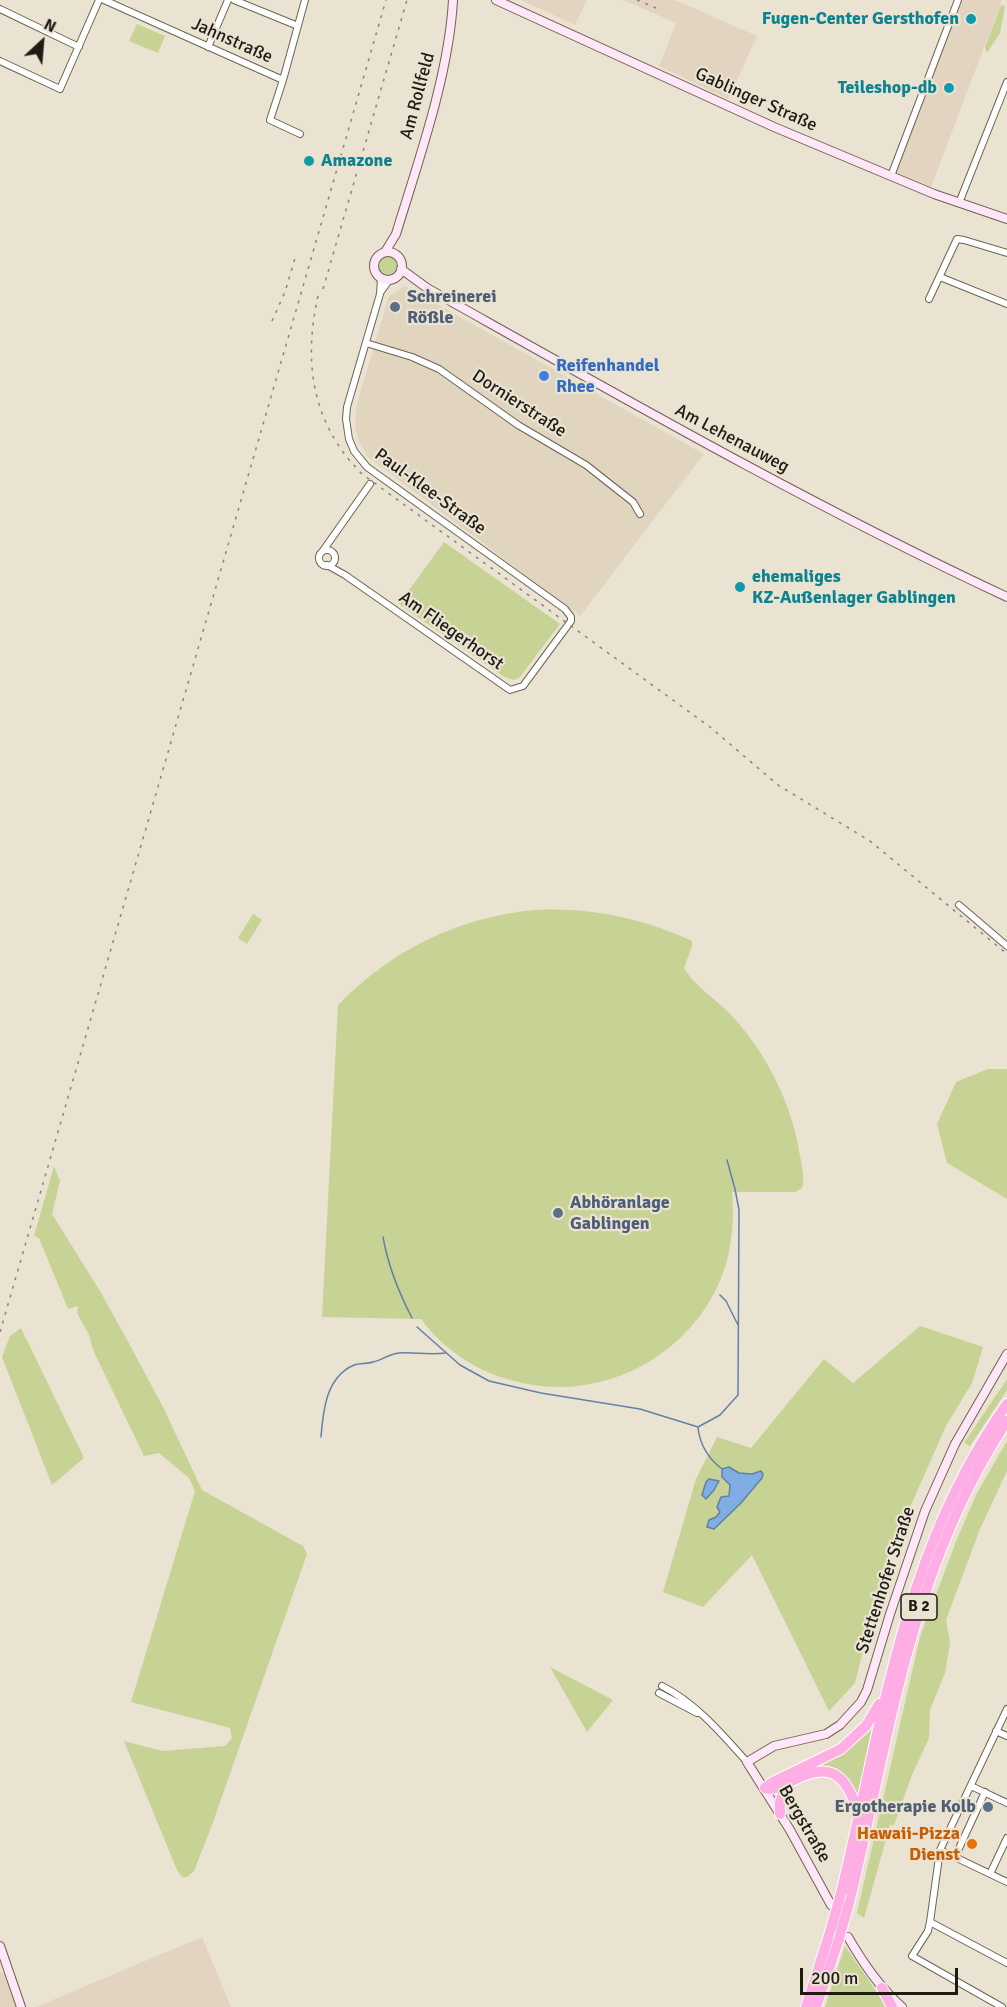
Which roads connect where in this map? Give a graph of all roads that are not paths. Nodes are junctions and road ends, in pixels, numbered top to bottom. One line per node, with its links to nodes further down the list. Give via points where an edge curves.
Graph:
1 (99, 0): 11 (street)
2 (104, 0): 12 (street, Jahnstraße)
3 (228, 0): 12 (street)
4 (234, 0): 10 (street)
5 (305, 0): 10 (street)
6 (453, 0): 20 (street, Am Rollfeld, via 443,67)
7 (496, 0): 17 (street, Gablinger Straße)
8 (958, 0): 17 (street)
9 (0, 9): 11 (street)
10 (298, 26): 14 (street)
11 (79, 47): 13 (street, via 60,89)
12 (208, 47): 14 (street, Jahnstraße)
13 (0, 61)
14 (283, 80): 16 (street, via 269,122)
15 (1007, 82): 18 (street)
16 (300, 134)
17 (891, 176): 18 (street, Gablinger Straße)
18 (959, 203): 19 (street, Gablinger Straße)
19 (1007, 219)
20 (396, 234): 21 (street, Am Rollfeld); 23 (street, Am Rollfeld)
21 (386, 252): 23 (street); 24 (street, via 378,256 375,271)
22 (1007, 253): 25 (street, via 959,238)
23 (395, 254): 24 (street, via 400,261)
24 (392, 276): 28 (street, Paul-Klee-Straße, via 380,294); 36 (street, Am Lehenauweg, via 416,282 744,465)
25 (940, 277): 26 (street); 27 (street)
26 (929, 298)
27 (1007, 304)
28 (366, 343): 30 (street, Dornierstraße, via 439,369 518,425 586,465 633,502); 37 (street, Paul-Klee-Straße, via 346,419 349,439 359,459)
29 (370, 484): 31 (street)
30 (640, 514)
31 (338, 530): 32 (street); 33 (street, via 333,544)
32 (322, 552): 33 (street, via 329,550); 34 (street, via 321,562)
33 (335, 556): 34 (street, via 334,562); 35 (street, Am Fliegerhorst)
34 (327, 565): 35 (street, Am Fliegerhorst)
35 (345, 575): 37 (street, Am Fliegerhorst, via 510,690 523,686 569,625 571,617)
36 (1007, 597)
37 (565, 609)
38 (959, 905): 39 (street)
39 (1007, 946)
40 (1007, 1353): 48 (street, Stettenhofer Straße, via 955,1444 925,1511 864,1697 840,1725 826,1734 774,1746)
41 (1007, 1404): 44 (highway, B 2, via 973,1458 941,1522 911,1600)
42 (1007, 1421): 65 (highway, B 2, bridge, via 964,1496 917,1615 894,1698)
43 (661, 1690): 48 (street, via 682,1697)
44 (884, 1696): 51 (highway, B 2, via 866,1726 841,1749); 55 (highway, B 2)
45 (1007, 1708): 46 (street)
46 (996, 1731): 47 (street); 50 (street)
47 (1007, 1736)
48 (747, 1762): 51 (street, Bergstraße)
49 (787, 1783): 51 (highway, via 776,1789); 54 (highway); 55 (highway, via 817,1771 831,1773 849,1787)
50 (970, 1786): 52 (street); 56 (street)
51 (765, 1788): 54 (street, Bergstraße)
52 (985, 1792): 53 (street); 57 (street)
53 (1007, 1803)
54 (780, 1814): 63 (street, Bergstraße)
55 (859, 1817): 71 (highway, B 2, bridge, via 831,1929)
56 (950, 1828): 57 (street); 59 (street)
57 (964, 1836): 60 (street)
58 (1006, 1840): 61 (street)
59 (940, 1850): 60 (street); 64 (street)
60 (955, 1857): 61 (street)
61 (990, 1874): 62 (street)
62 (1007, 1882)
63 (831, 1905)
64 (930, 1922): 67 (street); 74 (street, via 912,1956)
65 (844, 1938): 68 (street); 69 (highway, B 2)
66 (0, 1946): 70 (street)
67 (1007, 1963)
68 (882, 1988): 72 (highway); 73 (street)
69 (818, 2004)
70 (21, 2007)
71 (806, 2007)
72 (892, 2007)
73 (902, 2007)
74 (1002, 2007)

